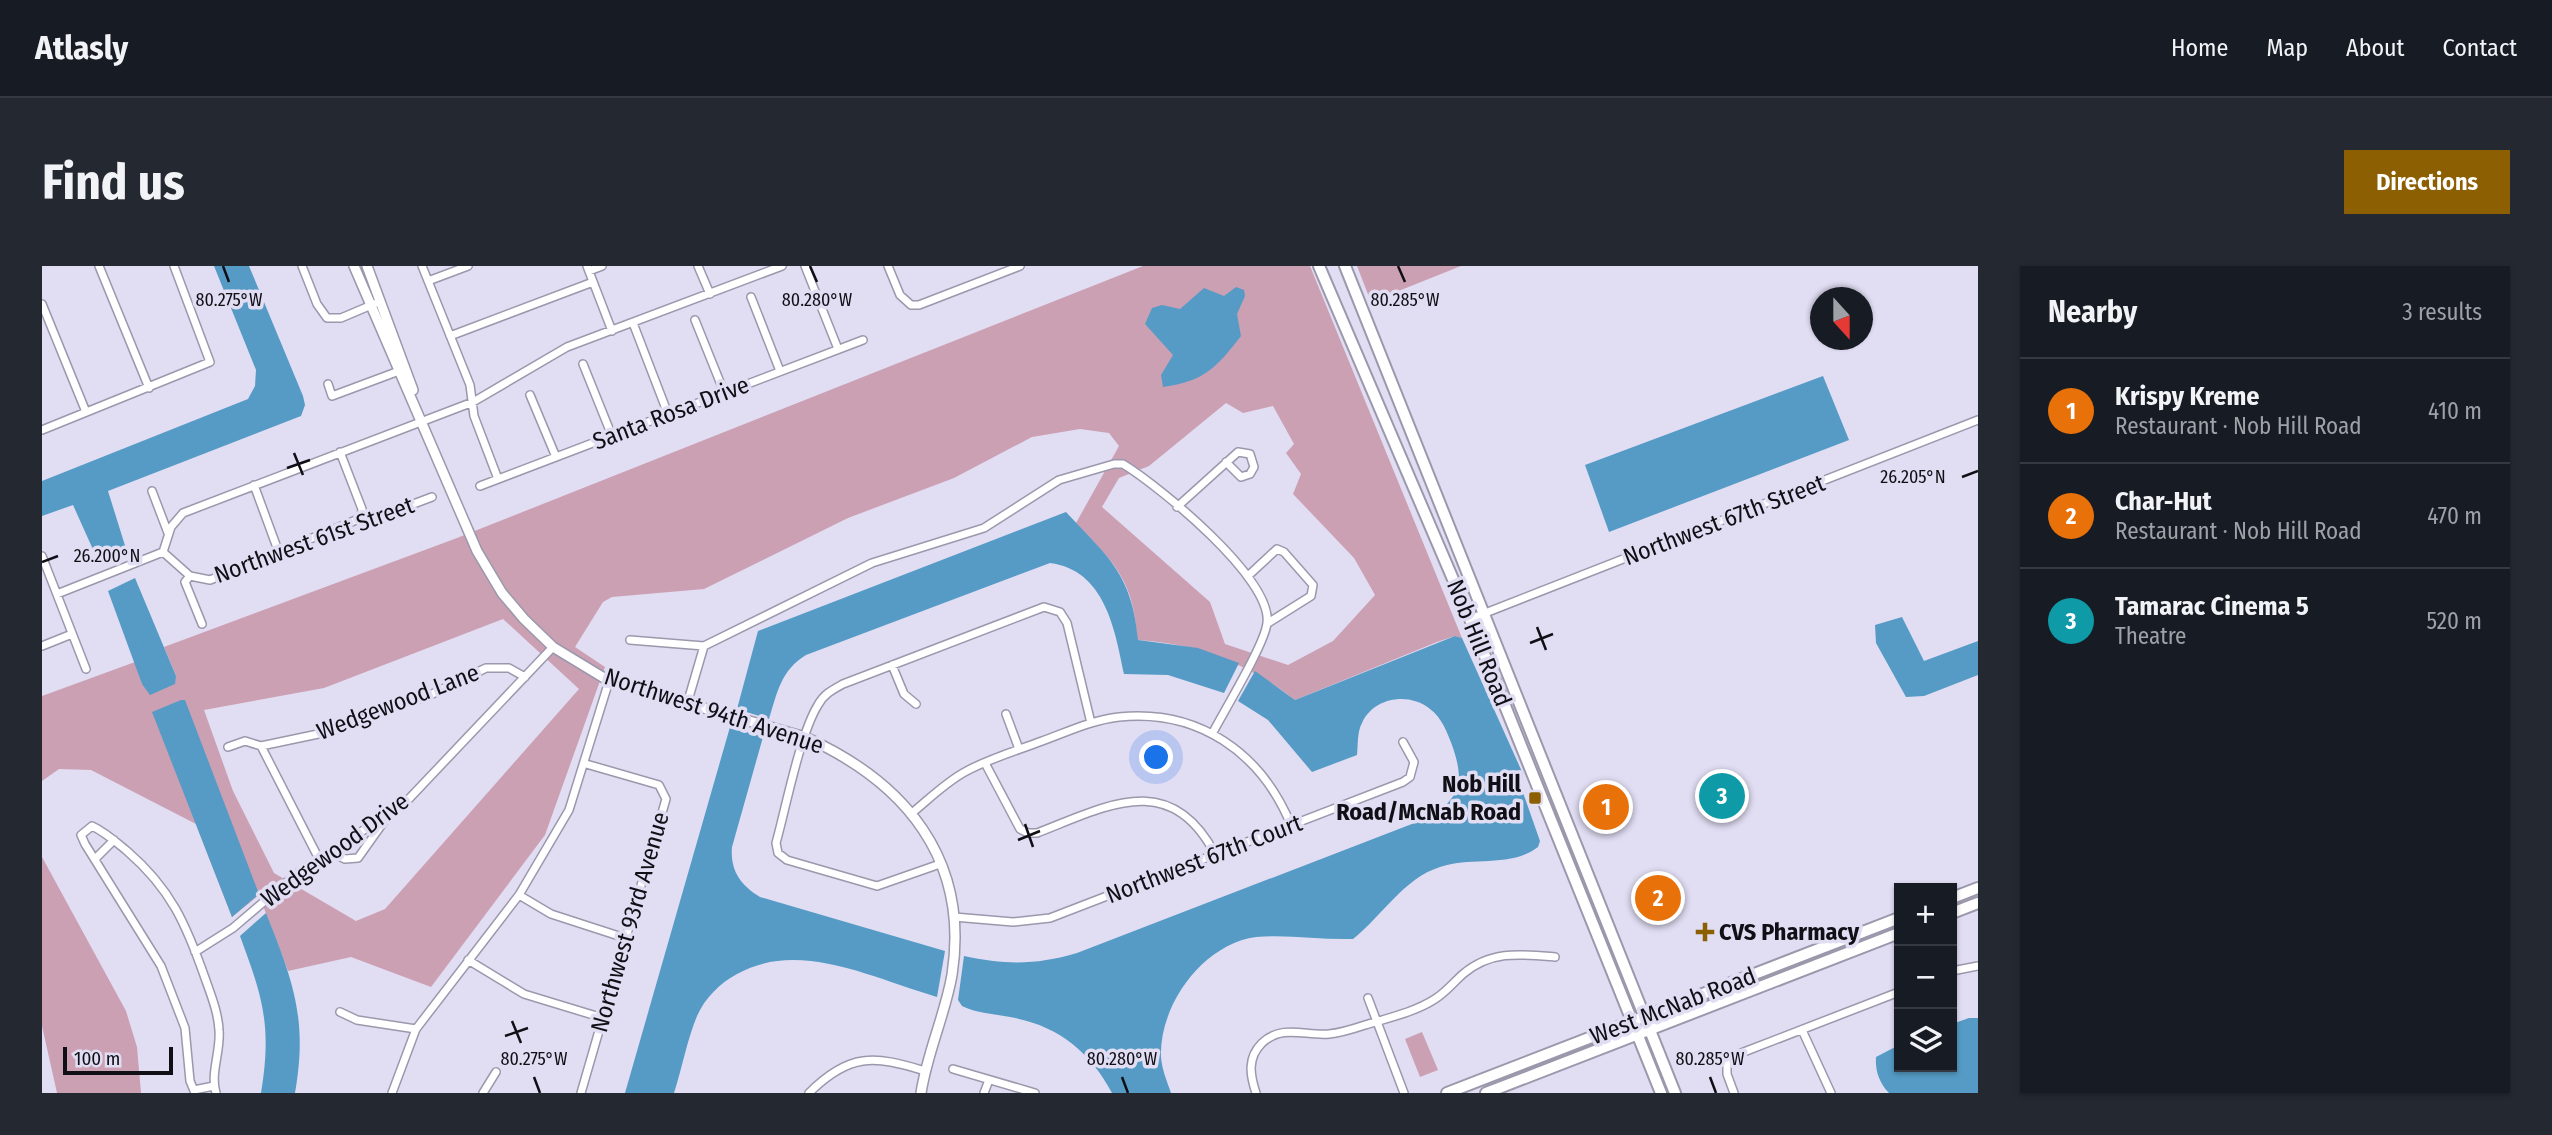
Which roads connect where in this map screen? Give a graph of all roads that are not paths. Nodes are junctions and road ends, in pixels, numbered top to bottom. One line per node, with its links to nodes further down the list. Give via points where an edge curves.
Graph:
1 (99, 266): 34 (street)
2 (174, 266): 34 (street, via 210,362)
3 (302, 266): 23 (street, via 327,318 341,318)
4 (354, 266): 23 (street, Northwest 94th Avenue)
5 (367, 266): 21 (street, Northwest 94th Avenue)
6 (422, 266): 17 (street)
7 (468, 266): 17 (street)
8 (602, 266): 16 (street)
9 (698, 266): 19 (street)
10 (782, 266): 19 (street)
11 (805, 266): 29 (street)
12 (888, 266): 13 (street, via 900,295 911,305 919,305)
13 (1020, 266)
14 (1320, 266): 63 (main road, Nob Hill Road)
15 (1345, 266): 62 (main road, Nob Hill Road)
16 (588, 269): 18 (street)
17 (428, 281): 27 (street)
18 (593, 282): 26 (street); 27 (street)
19 (710, 294): 25 (street)
20 (751, 297): 32 (street)
21 (381, 301): 23 (street); 41 (street, Northwest 94th Avenue)
22 (42, 304): 38 (street)
23 (370, 306): 31 (street, Northwest 94th Avenue)
24 (695, 320): 35 (street)
25 (633, 323): 26 (street); 39 (street)
26 (612, 331): 37 (street, via 567,347)
27 (450, 336): 37 (street)
28 (863, 340): 29 (street, Santa Rosa Drive)
29 (838, 349): 32 (street, Santa Rosa Drive)
30 (583, 364): 43 (street)
31 (399, 371): 33 (street, via 332,396); 41 (street, Northwest 94th Avenue)
32 (780, 371): 35 (street, Santa Rosa Drive)
33 (328, 384)
34 (149, 388): 38 (street)
35 (724, 392): 39 (street, Santa Rosa Drive)
36 (530, 394): 45 (street)
37 (473, 402): 41 (street); 47 (street)
38 (86, 412): 42 (street)
39 (668, 414): 43 (street, Santa Rosa Drive)
40 (1978, 420): 62 (street, Northwest 67th Street)
41 (423, 422): 44 (street); 70 (street, Northwest 94th Avenue, via 486,570)
42 (42, 430)
43 (612, 436): 45 (street, Santa Rosa Drive)
44 (340, 452): 48 (street); 53 (street, via 362,509)
45 (556, 457): 47 (street, Santa Rosa Drive)
46 (1226, 462): 52 (street)
47 (498, 479): 49 (street, Santa Rosa Drive)
48 (254, 485): 54 (street, via 183,513); 56 (street)
49 (480, 486)
50 (152, 491): 54 (street)
51 (432, 497): 53 (street, Northwest 61st Street, via 371,520)
52 (1177, 507): 59 (street); 69 (street, via 1124,464 1074,474 984,527 872,563)
53 (361, 518): 56 (street, Northwest 61st Street)
54 (169, 533): 55 (street)
55 (163, 552): 60 (street, Northwest 61st Street); 61 (street)
56 (279, 553): 60 (street, Northwest 61st Street, via 210,580)
57 (42, 556): 58 (street)
58 (44, 567): 61 (street)
59 (1249, 575): 64 (street, via 1262,597); 64 (street, via 1277,549 1314,591)
60 (190, 576): 65 (street, via 184,582)
61 (57, 594): 66 (street)
62 (1485, 613): 63 (street, Northwest 67th Street); 113 (main road, Nob Hill Road)
63 (1470, 619): 116 (main road, Nob Hill Road)
64 (1268, 623): 79 (street)
65 (202, 624)
66 (72, 634): 68 (street); 72 (street)
67 (630, 640): 69 (street)
68 (42, 646)
69 (704, 646): 75 (street)
70 (553, 647): 73 (street, Wedgewood Drive); 74 (street, Northwest 94th Avenue)
71 (892, 665): 76 (street, via 904,694); 78 (street, via 1044,607 1054,608 1072,636); 80 (street, via 827,693)
72 (86, 669)
73 (525, 677): 82 (street, Wedgewood Lane, via 509,668 486,668 342,729); 88 (street, Wedgewood Drive, via 405,803)
74 (609, 681): 75 (street, Northwest 94th Avenue); 86 (street)
75 (687, 704): 80 (street, Northwest 94th Avenue)
76 (916, 704)
77 (1006, 714): 84 (street)
78 (1091, 723): 79 (street, via 1145,716 1170,719); 84 (street)
79 (1212, 734): 89 (street, via 1235,748 1270,783)
80 (806, 737): 87 (street, Northwest 94th Avenue, via 875,776); 95 (street, via 776,843 778,853 787,860 877,886)
81 (1404, 742): 89 (street, Northwest 67th Court, via 1414,762 1410,777)
82 (261, 746): 83 (street, Wedgewood Lane, via 245,741); 94 (street)
83 (228, 747)
84 (1019, 750): 85 (street)
85 (985, 763): 87 (street, via 958,776); 92 (street, via 1020,829 1028,833 1128,800 1150,800 1185,814 1206,836)
86 (586, 764): 97 (street, via 569,810); 104 (street, Northwest 93rd Avenue, via 659,785 665,792)
87 (912, 813): 95 (street, Northwest 94th Avenue)
88 (386, 817): 91 (street, Wedgewood Drive); 91 (street, via 358,858 345,859)
89 (1291, 825): 92 (street, Northwest 67th Court)
90 (114, 841): 93 (street); 93 (street, via 92,826 85,829 81,835); 105 (street, via 165,889)
91 (331, 852): 94 (street, Wedgewood Drive)
92 (1215, 854): 101 (street, Northwest 67th Court, via 1050,918 1013,922)
93 (94, 859): 126 (street, via 161,966 189,1043)
94 (319, 859): 105 (street, Wedgewood Drive, via 217,941)
95 (940, 864): 101 (street, Northwest 94th Avenue)
96 (1978, 888): 98 (main road)
97 (519, 895): 104 (street, via 551,914); 107 (street)
98 (1957, 896)
99 (1978, 903): 100 (main road)
100 (1957, 911)
101 (954, 918): 122 (street, Northwest 94th Avenue, via 952,976)
102 (1894, 920): 113 (main road, West McNab Road)
103 (1894, 935): 117 (main road, West McNab Road)
104 (625, 938): 114 (street, Northwest 93rd Avenue)
105 (195, 951): 125 (street, via 219,1029)
106 (1555, 957): 115 (street, via 1516,954 1488,958 1435,999)
107 (468, 960): 114 (street, via 524,994); 118 (street)
108 (1978, 966): 109 (street)
109 (1957, 970)
110 (1894, 994): 119 (street)
111 (1368, 998): 115 (street)
112 (340, 1012): 118 (street, via 356,1020)
113 (1645, 1017): 116 (main road, West McNab Road); 117 (main road, Nob Hill Road)
114 (603, 1018): 129 (street, Northwest 93rd Avenue)
115 (1377, 1022): 134 (street, via 1325,1035 1293,1031 1263,1042 1250,1067); 135 (street)
116 (1632, 1022): 120 (main road, Nob Hill Road); 136 (main road, West McNab Road)
117 (1649, 1029): 120 (main road, West McNab Road); 139 (main road, Nob Hill Road)
118 (416, 1030): 127 (street)
119 (1802, 1030): 140 (street, via 1736,1055 1727,1063); 141 (street)
120 (1637, 1034): 137 (main road, West McNab Road); 138 (main road, Nob Hill Road)
121 (953, 1069): 124 (street)
122 (925, 1071): 130 (street, via 869,1058 840,1068); 131 (street, Northwest 94th Avenue)
123 (496, 1072): 128 (street)
124 (989, 1080): 132 (street); 133 (street)
125 (215, 1089): 126 (street)
126 (194, 1092)
127 (392, 1093)
128 (483, 1093)
129 (581, 1093)
130 (809, 1093)
131 (921, 1093)
132 (984, 1093)
133 (1035, 1093)
134 (1256, 1093)
135 (1404, 1093)
136 (1447, 1093)
137 (1486, 1093)
138 (1661, 1093)
139 (1675, 1093)
140 (1734, 1093)
141 (1831, 1093)

